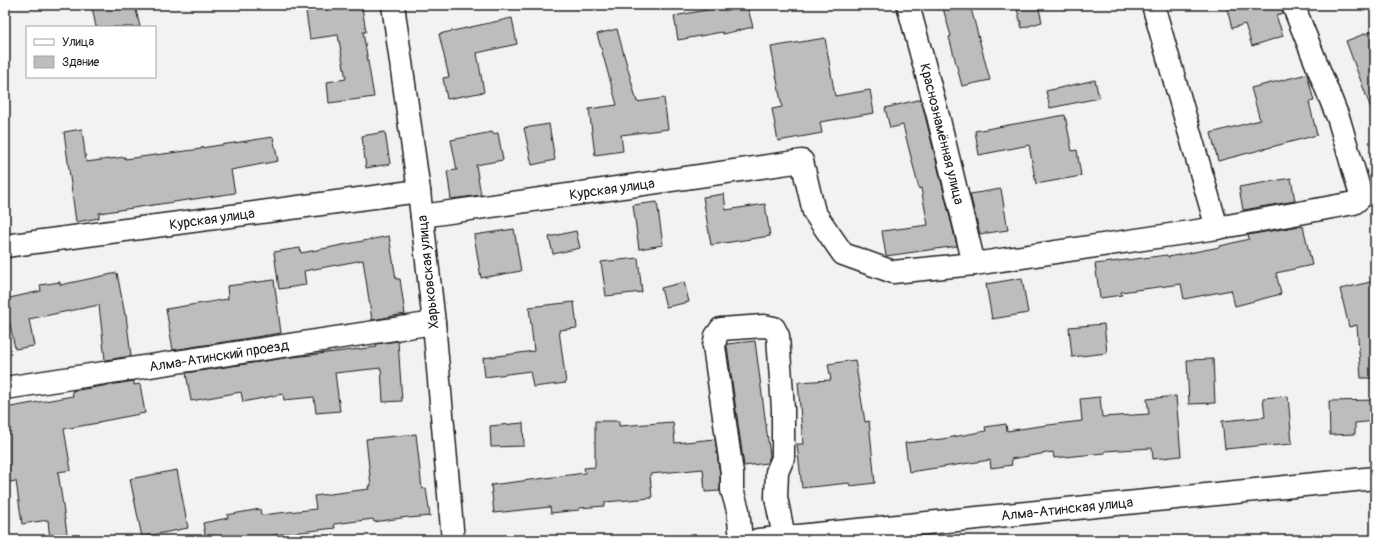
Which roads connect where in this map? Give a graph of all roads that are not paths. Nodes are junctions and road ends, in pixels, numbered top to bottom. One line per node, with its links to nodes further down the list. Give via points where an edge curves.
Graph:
1 (393, 5): 5 (street, Харьковская улица)
2 (908, 5): 9 (street, Краснознамённая улица)
3 (1153, 5): 7 (street)
4 (1293, 5): 7 (street, via 1339,120 1360,198 1354,203)
5 (419, 191): 6 (street, Харьковская улица); 8 (street, Курская улица)
6 (422, 216): 9 (street, Курская улица, via 802,161 814,212 843,254 893,272); 10 (street, Харьковская улица)
7 (1217, 228): 9 (street)
8 (5, 246)
9 (974, 264)
10 (434, 324): 11 (street, Алма-Атинский проезд); 14 (street, Харьковская улица)
11 (5, 388)
12 (1375, 478): 13 (street, Алма-Атинская улица)
13 (784, 537): 15 (street, via 776,497 777,472 783,458 783,409 778,336 774,328 764,326 721,329 714,346 732,473 732,490 738,510); 16 (street, Алма-Атинская улица)
14 (453, 540)
15 (741, 540)
16 (758, 540)

